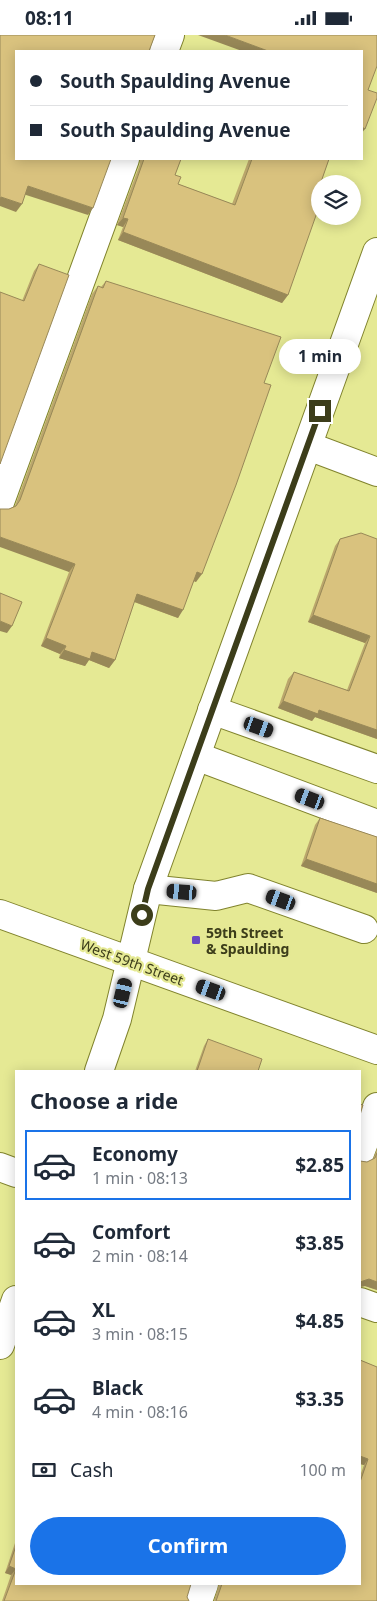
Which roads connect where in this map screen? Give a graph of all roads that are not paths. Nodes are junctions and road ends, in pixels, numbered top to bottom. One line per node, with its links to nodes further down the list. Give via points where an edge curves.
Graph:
1 (170, 35): 2 (street)
2 (164, 50)
3 (125, 160): 7 (street)
4 (377, 253): 5 (street)
5 (308, 446): 6 (street); 8 (street)
6 (377, 471)
7 (0, 503)
8 (212, 710): 9 (street); 10 (street)
9 (196, 756): 11 (street); 12 (street)
10 (377, 769)
11 (377, 824)
12 (148, 889): 14 (street, via 216,895 248,888); 15 (street)
13 (0, 914): 15 (street, West 59th Street)
14 (364, 929)
15 (131, 961): 16 (street, West 59th Street); 17 (street, via 118,1019)
16 (377, 1050)
17 (99, 1070)
18 (377, 1107): 19 (street)
19 (361, 1150)
20 (0, 1167): 21 (street)
21 (15, 1173)
22 (361, 1302): 24 (street)
23 (15, 1303): 25 (street)
24 (377, 1308)
25 (0, 1345)
26 (204, 1585): 27 (street)
27 (198, 1601)

